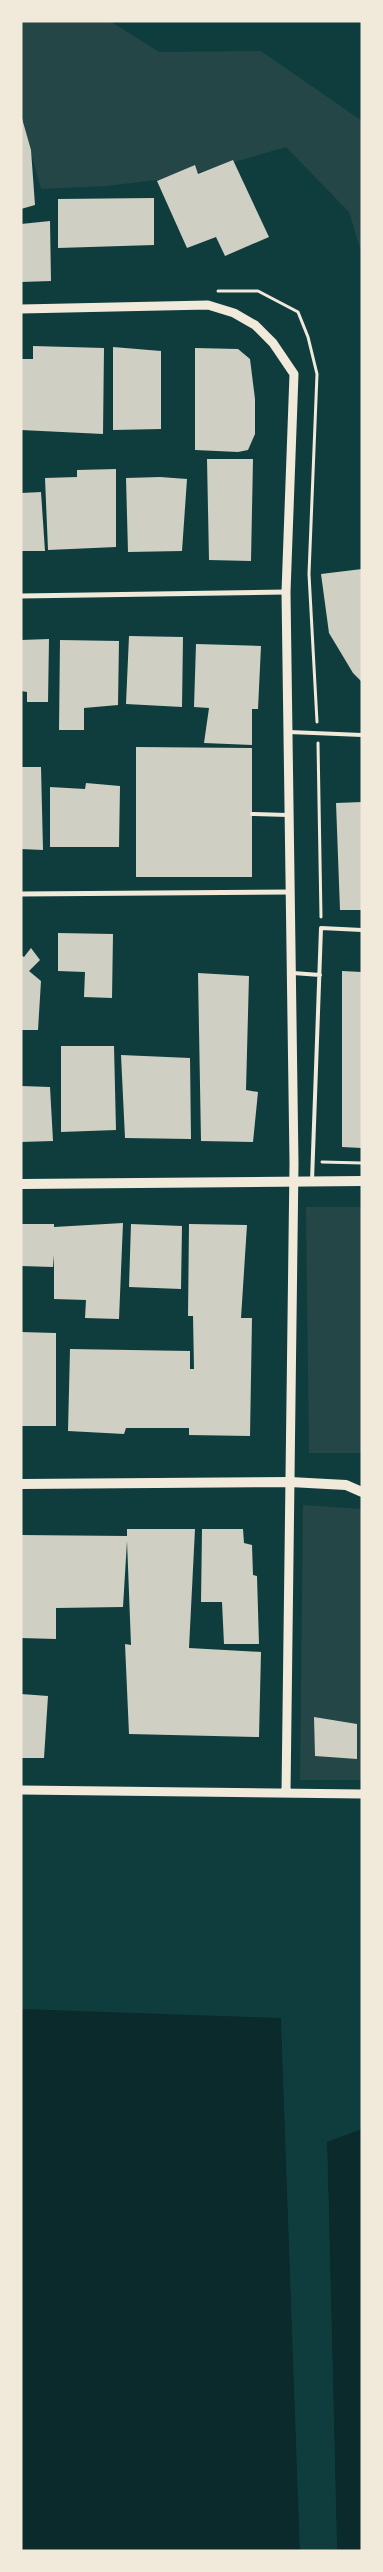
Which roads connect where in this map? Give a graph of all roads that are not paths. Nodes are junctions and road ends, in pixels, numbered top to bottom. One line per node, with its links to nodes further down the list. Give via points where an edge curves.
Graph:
1 (21, 309): 2 (street, via 208,306 234,313 255,325 273,343 294,374)
2 (286, 592): 3 (street); 4 (street)
3 (21, 596)
4 (290, 732): 5 (lane); 7 (street)
5 (362, 735)
6 (252, 814): 7 (lane)
7 (290, 815): 8 (street)
8 (291, 892): 9 (street); 11 (street)
9 (21, 894)
10 (362, 930): 12 (lane, via 321,928)
11 (292, 973): 12 (lane); 13 (street)
12 (320, 975): 14 (lane)
13 (293, 1181): 14 (main road); 16 (main road); 17 (street)
14 (312, 1181): 15 (main road)
15 (362, 1181)
16 (21, 1184)
17 (290, 1482): 18 (main road); 19 (main road); 23 (street)
18 (21, 1484)
19 (346, 1484): 20 (street); 21 (main road)
20 (362, 1485)
21 (362, 1492)
22 (21, 1790): 23 (street)
23 (286, 1793): 24 (street)
24 (362, 1794)

